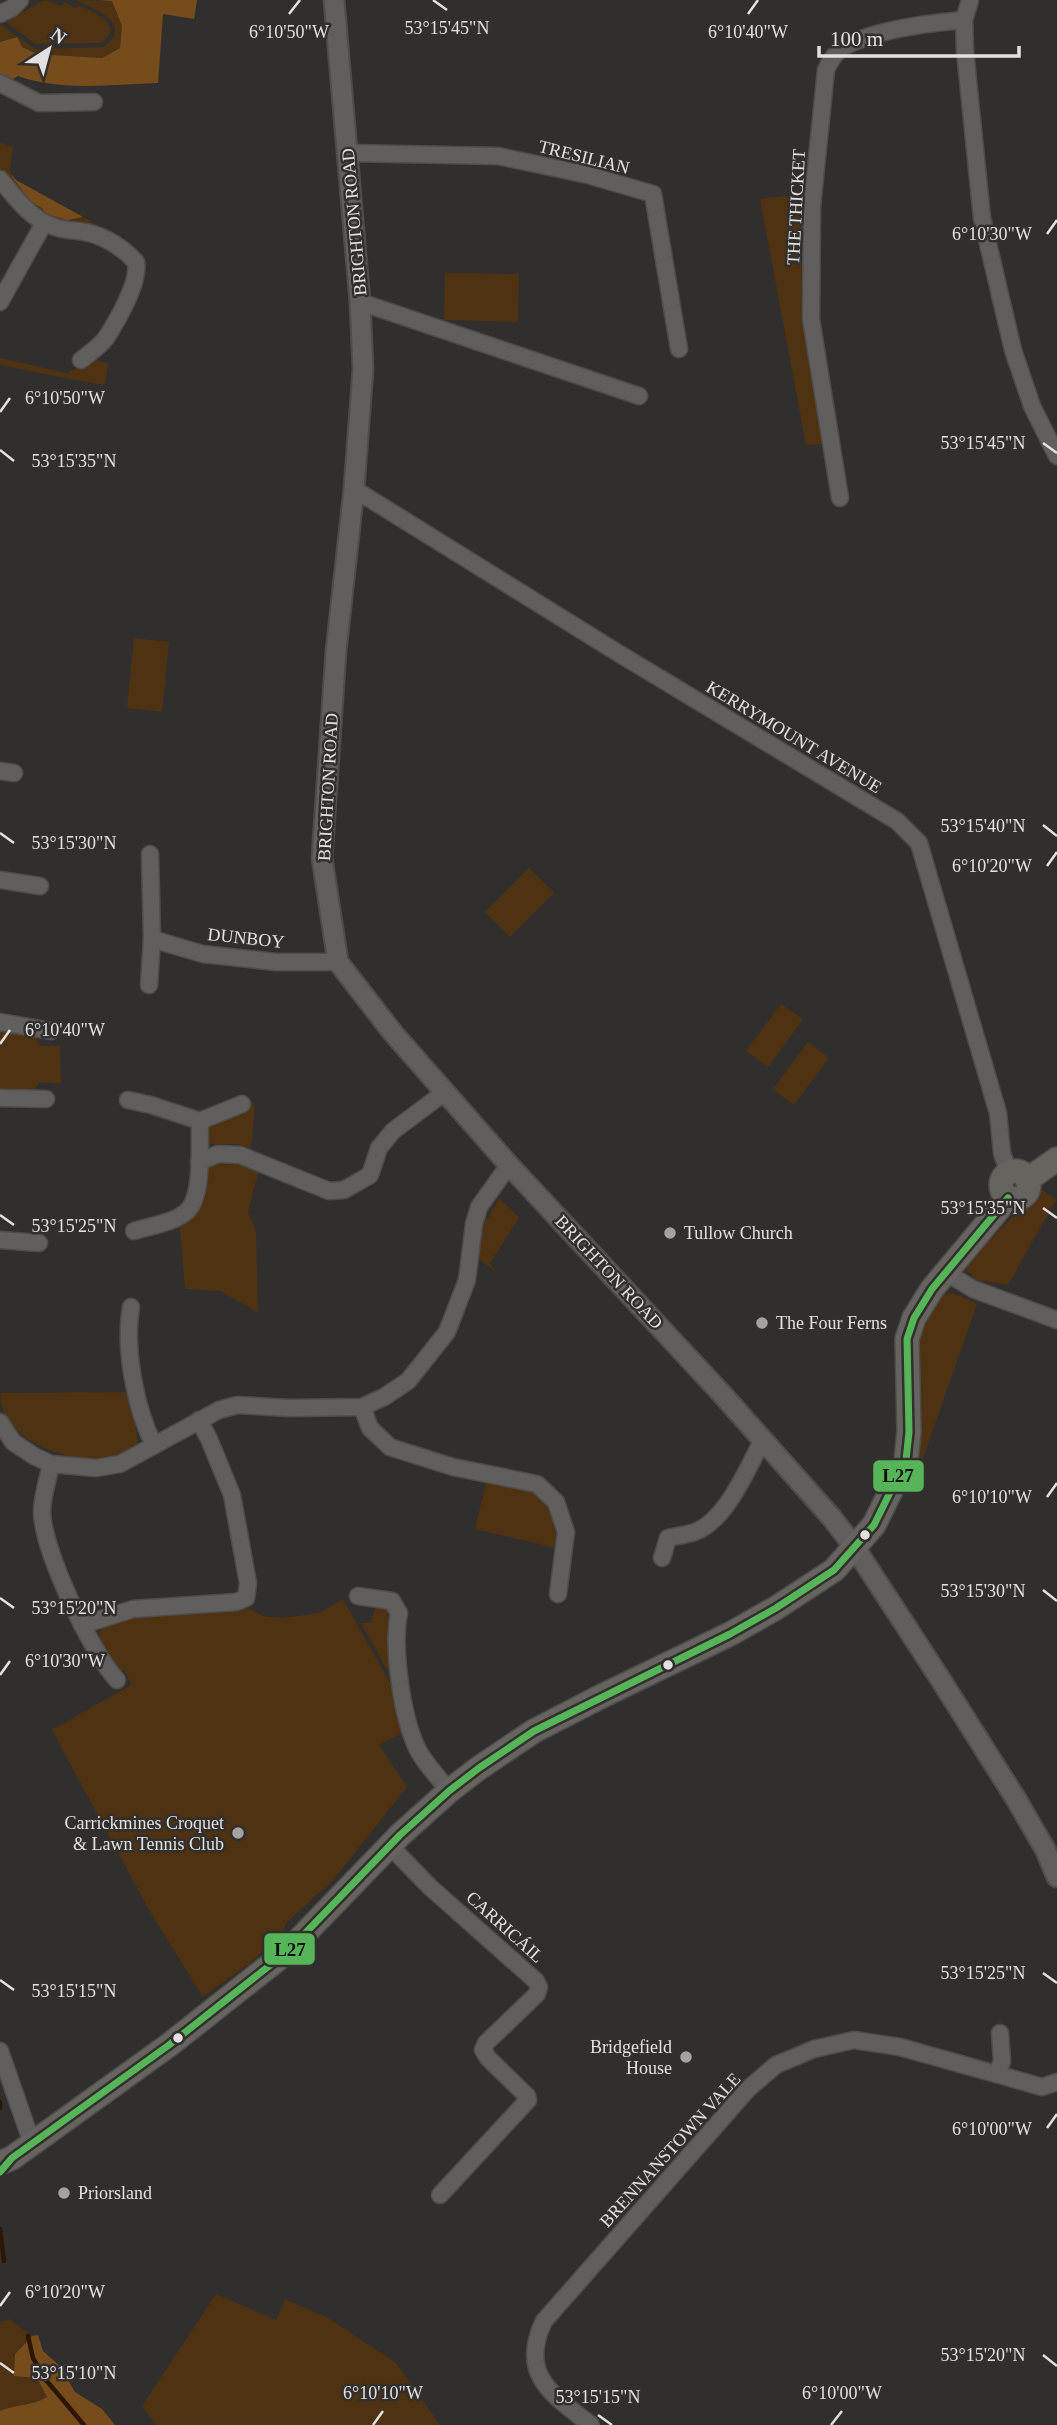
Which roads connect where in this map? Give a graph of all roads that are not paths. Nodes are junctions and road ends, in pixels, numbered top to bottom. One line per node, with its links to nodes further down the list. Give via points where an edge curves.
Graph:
1 (20, 0): 4 (street)
2 (334, 0): 8 (street, BRIGHTON ROAD)
3 (970, 0): 5 (street)
4 (0, 14)
5 (964, 20): 16 (street, via 982,218 1013,350 1032,406); 18 (street, THE THICKET, via 907,27 857,42 832,57 826,70 812,206 811,319)
6 (0, 83): 7 (street, via 39,103)
7 (94, 102)
8 (348, 153): 12 (street, BRIGHTON ROAD); 13 (street, TRESILIAN, via 498,156 653,194)
9 (0, 179): 10 (street, via 22,206)
10 (44, 223): 11 (street); 14 (street, via 96,235 136,262 132,289 105,338)
11 (0, 302)
12 (360, 302): 15 (street); 17 (street, BRIGHTON ROAD, via 363,369)
13 (679, 349)
14 (81, 360)
15 (639, 396)
16 (1057, 456)
17 (354, 489): 23 (street, BRIGHTON ROAD, via 336,651 322,858); 36 (street, KERRYMOUNT AVENUE, via 897,821 919,843 998,1113 1002,1153)
18 (840, 498)
19 (149, 854): 22 (street, via 159,881)
20 (0, 880): 21 (street)
21 (40, 886)
22 (152, 939): 23 (street, DUNBOY, via 203,954 276,962); 24 (street)
23 (338, 962): 27 (street, BRIGHTON ROAD)
24 (149, 985)
25 (0, 1022): 26 (street)
26 (51, 1031)
27 (444, 1092): 34 (street, via 393,1131 379,1148 370,1175 344,1190 328,1191 240,1155 218,1154); 35 (street, BRIGHTON ROAD)
28 (0, 1098): 29 (street)
29 (46, 1099)
30 (128, 1100): 32 (street)
31 (242, 1104): 32 (street)
32 (200, 1121): 34 (street)
33 (1057, 1159): 36 (main road)
34 (199, 1162): 37 (street, via 196,1198 187,1212)
35 (509, 1165): 43 (street, via 479,1208 467,1280 447,1332 408,1381); 46 (street, BRIGHTON ROAD)
36 (1018, 1176): 40 (main road, via 1029,1185 1026,1194 1008,1198)
37 (134, 1231)
38 (0, 1240): 39 (street)
39 (39, 1243)
40 (946, 1272): 42 (street, via 973,1289); 49 (main road, via 914,1318 907,1339 906,1460 874,1525)
41 (131, 1307): 47 (street, via 135,1394)
42 (1057, 1320)
43 (362, 1407): 44 (street, via 237,1405); 51 (street, via 370,1428 390,1447 453,1468 537,1484 556,1502 566,1532)
44 (198, 1420): 47 (street); 53 (street, via 232,1494 248,1583 246,1598 133,1609)
45 (0, 1422): 48 (street, via 13,1442)
46 (762, 1441): 49 (street, BRIGHTON ROAD); 50 (street, via 715,1519 696,1532 668,1538)
47 (154, 1445): 48 (street, via 120,1464 96,1468)
48 (51, 1464): 53 (street, via 44,1526)
49 (855, 1548): 55 (main road, via 834,1570 776,1608 534,1731); 57 (street, BRIGHTON ROAD, via 1016,1799)
50 (662, 1559)
51 (558, 1594)
52 (358, 1597): 55 (street, via 392,1601 399,1613 395,1631 408,1720 419,1752)
53 (82, 1625): 54 (street)
54 (117, 1681)
55 (449, 1791): 56 (main road)
56 (390, 1846): 62 (main road, via 297,1942 169,2045); 64 (street, CARRICÁIL, via 539,1987 483,2050 528,2100)
57 (1057, 1878)
58 (1000, 2033): 60 (street)
59 (0, 2051): 62 (street)
60 (998, 2074): 61 (street, BRENNANSTOWN VALE, via 1042,2087); 65 (street, BRENNANSTOWN VALE, via 901,2047 855,2040 814,2049 776,2065 757,2081 544,2321 534,2355 539,2376 551,2393)
61 (1057, 2082)
62 (32, 2143): 63 (main road)
63 (4, 2164)
64 (440, 2196)
65 (591, 2425)

